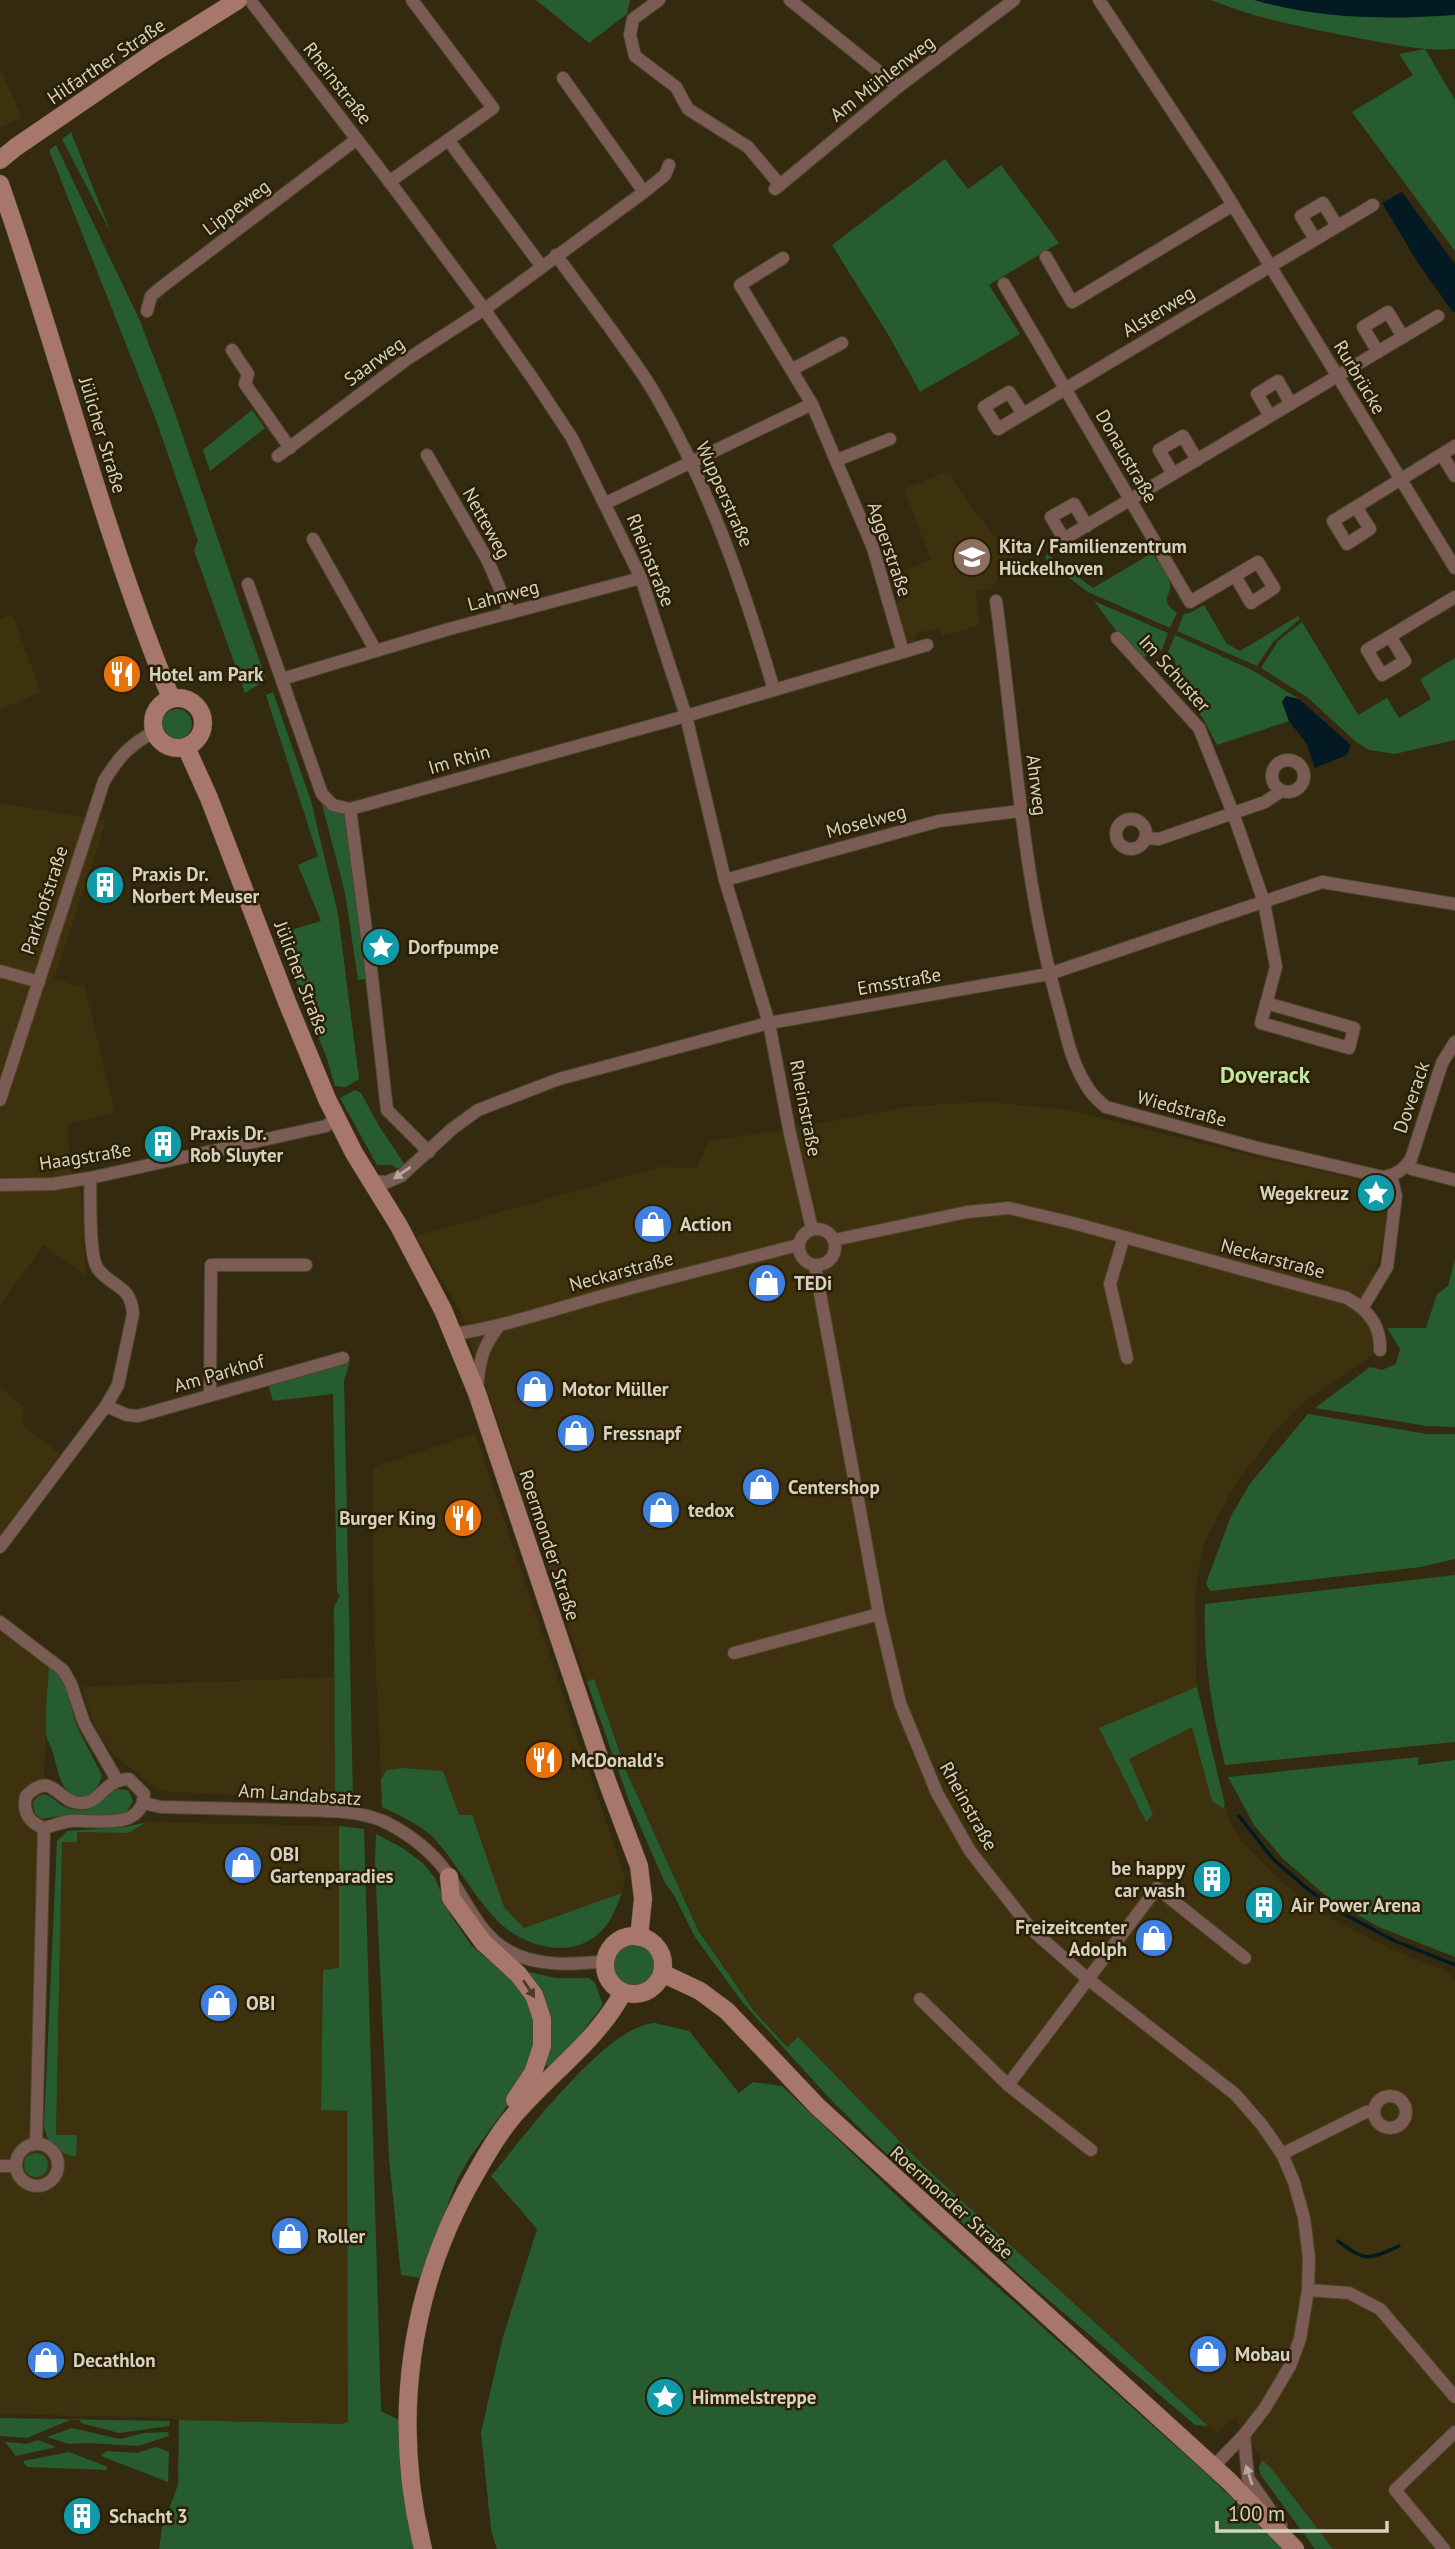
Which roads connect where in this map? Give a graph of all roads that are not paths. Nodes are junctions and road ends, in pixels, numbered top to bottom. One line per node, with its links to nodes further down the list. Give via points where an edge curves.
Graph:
1 (238, 0): 12 (main road, Hilfarther Straße)
2 (250, 0): 10 (street, Rheinstraße)
3 (412, 0): 11 (street, via 493,108)
4 (659, 0): 9 (street, Am Mühlenweg, via 633,19 630,36 635,56 676,87 688,109 748,148 778,187)
5 (790, 0): 9 (street)
6 (1014, 0): 9 (street, Am Mühlenweg)
7 (1099, 0): 17 (street, Rurbrücke)
8 (563, 78): 16 (street)
9 (898, 88)
10 (357, 139): 14 (street, Rheinstraße); 28 (street, Lippeweg, via 163,286 151,296)
11 (449, 141): 14 (street); 25 (street)
12 (0, 160)
13 (669, 165): 16 (street, Saarweg, via 665,175)
14 (389, 182): 27 (street, Rheinstraße)
15 (0, 184): 72 (main road, Jülicher Straße, via 119,559)
16 (643, 192): 21 (street, Saarweg)
17 (1233, 205): 22 (street, via 1072,302); 24 (street, Rurbrücke)
18 (1373, 205): 19 (street, Alsterweg)
19 (1337, 226): 20 (street, Alsterweg); 20 (street, via 1323,203 1301,216)
20 (1315, 239): 24 (street, Alsterweg)
21 (556, 255): 25 (street, Saarweg); 49 (street, Wupperstraße, via 655,393)
22 (1046, 257)
23 (783, 258): 34 (street, Aggerstraße, via 740,285)
24 (1270, 266): 35 (street, Rurbrücke); 36 (street, Alsterweg)
25 (542, 267): 27 (street, Saarweg)
26 (1003, 284): 36 (street, Donaustraße)
27 (484, 309): 43 (street, Saarweg, via 406,360); 54 (street, Rheinstraße, via 572,438)
28 (147, 312)
29 (1438, 316): 30 (street)
30 (1403, 337): 33 (street); 33 (street, via 1388,312 1363,327)
31 (842, 343): 34 (street)
32 (232, 351): 43 (street, via 248,374 245,384)
33 (1378, 352): 35 (street)
34 (793, 369): 37 (street, Aggerstraße)
35 (1338, 376): 38 (street); 52 (street, Rurbrücke)
36 (1066, 389): 39 (street, Alsterweg); 53 (street, Donaustraße)
37 (812, 404): 47 (street, Aggerstraße); 49 (street)
38 (1291, 404): 40 (street); 40 (street, via 1278,381 1256,394)
39 (1023, 414)
40 (1270, 416): 48 (street)
41 (890, 439): 47 (street)
42 (1455, 446): 45 (street)
43 (290, 448): 46 (street, Saarweg)
44 (427, 455): 64 (street, Netteweg, via 488,561)
45 (1442, 455): 51 (street); 52 (street)
46 (278, 456)
47 (837, 460): 69 (street, Aggerstraße, via 873,548)
48 (1197, 460): 50 (street); 50 (street, via 1183,436 1159,450)
49 (691, 462): 54 (street); 71 (street, Wupperstraße, via 727,541)
50 (1174, 474): 53 (street)
51 (1455, 476)
52 (1401, 480): 55 (street); 58 (street, Rurbrücke)
53 (1132, 499): 56 (street); 59 (street, Donaustraße, via 1190,602)
54 (606, 503): 60 (street, Rheinstraße)
55 (1356, 507)
56 (1087, 526)
57 (313, 539): 68 (street)
58 (1455, 568)
59 (1235, 576)
60 (641, 578): 64 (street, Lahnweg); 73 (street, Rheinstraße)
61 (248, 584): 70 (street)
62 (1455, 597): 65 (street)
63 (996, 601): 78 (street, Ahrweg)
64 (510, 613): 68 (street, Lahnweg)
65 (1390, 636)
66 (1117, 638): 79 (street, Im Schuster, via 1199,728)
67 (927, 645): 69 (street, Im Rhin)
68 (376, 651): 70 (street, Lahnweg)
69 (903, 652): 71 (street, Im Rhin)
70 (282, 679): 77 (street, via 322,793 333,805)
71 (774, 690): 73 (street, Im Rhin)
72 (171, 698): 74 (main road, via 156,708); 75 (main road, via 190,700 202,715 201,734)
73 (686, 716): 77 (street, Im Rhin); 81 (street, Rheinstraße)
74 (154, 732): 75 (main road, via 168,746); 86 (street, Parkhofstraße, via 119,756 104,781)
75 (186, 747): 91 (main road, Jülicher Straße)
76 (1281, 791): 79 (street)
77 (349, 809): 92 (street, via 387,1110)
78 (1020, 811): 81 (street, Moselweg, via 939,821); 85 (street, Ahrweg)
79 (1233, 813): 80 (street, via 1159,839); 82 (street, Im Schuster)
80 (1145, 838)
81 (725, 880): 88 (street, Rheinstraße)
82 (1264, 902): 83 (street, Emsstraße, via 1322,882); 85 (street, Emsstraße); 87 (street, Im Schuster, via 1276,967)
83 (1455, 904)
84 (0, 971): 86 (street)
85 (1049, 974): 88 (street, Emsstraße); 94 (street, Wiedstraße, via 1074,1060 1084,1083 1106,1107 1258,1148)
86 (39, 982): 90 (street, Parkhofstraße)
87 (1266, 1003): 87 (street, via 1261,1023 1349,1048 1354,1028)
88 (769, 1023): 92 (street, Emsstraße, via 559,1079 478,1110); 99 (street, Rheinstraße)
89 (1455, 1042): 93 (street, Doverack, via 1442,1063)
90 (0, 1100)
91 (337, 1118): 95 (street, Haagstraße, via 326,1126); 97 (main road, Jülicher Straße)
92 (429, 1152): 97 (street, Emsstraße, one-way to 97, via 401,1177)
93 (1406, 1165): 94 (street); 96 (street)
94 (1391, 1176): 105 (street, via 1396,1196 1387,1267)
95 (90, 1178): 98 (street, Haagstraße); 113 (street, via 92,1257 98,1270 129,1295 133,1314 118,1385)
96 (1455, 1180)
97 (371, 1181): 107 (main road, Roermonder Straße)
98 (0, 1185)
99 (812, 1228): 101 (street, via 825,1230); 102 (street)
100 (1124, 1237): 101 (street, Neckarstraße, via 1009,1208 967,1212); 105 (street, Neckarstraße, via 1347,1298); 110 (street, via 1110,1284)
101 (834, 1240): 104 (street, via 830,1259)
102 (798, 1245): 104 (street, Rheinstraße, via 802,1257); 106 (street, Neckarstraße)
103 (306, 1265): 112 (street, via 211,1265)
104 (815, 1266): 115 (street, Rheinstraße)
105 (1363, 1307): 108 (street, via 1374,1320)
106 (498, 1327): 107 (street, Neckarstraße); 111 (street, via 484,1346)
107 (454, 1335): 111 (main road, Roermonder Straße)
108 (1381, 1350)
109 (343, 1358): 112 (street, Am Parkhof)
110 (1126, 1358)
111 (477, 1393): 122 (main road, Roermonder Straße, via 639,1866 643,1899)
112 (210, 1395): 113 (street, Am Parkhof, via 138,1416)
113 (106, 1406): 114 (street)
114 (0, 1547)
115 (879, 1614): 117 (street); 126 (street, Rheinstraße, via 900,1703 957,1830 1032,1930)
116 (0, 1622): 118 (street, via 63,1670 84,1723)
117 (734, 1653)
118 (117, 1780): 119 (street, via 129,1779 137,1786 144,1794); 120 (street, via 94,1799 81,1803 50,1785 36,1788 26,1796 24,1805 30,1819)
119 (143, 1803): 120 (street, via 135,1815 122,1821 74,1820); 121 (street, Am Landabsatz, via 342,1812 381,1820 424,1847)
120 (44, 1828): 131 (street)
121 (449, 1877): 124 (street, Am Landabsatz, via 474,1916 515,1954 548,1962); 136 (main road, one-way to 136, via 451,1898 478,1936 534,1995 542,2019 542,2046 533,2073 480,2149 459,2186)
122 (639, 1937): 124 (main road, via 621,1939); 125 (main road, via 656,1946)
123 (1245, 1958): 126 (street, via 1157,1888)
124 (605, 1962): 127 (main road, via 609,1980)
125 (662, 1973): 127 (main road, via 658,1982 642,1993); 141 (main road, Roermonder Straße, via 700,1991 727,2011 863,2150)
126 (1088, 1980): 129 (street); 133 (street, Rheinstraße, via 1235,2094)
127 (624, 1992): 136 (main road, via 589,2038 509,2121)
128 (920, 1999): 129 (street)
129 (1008, 2085): 132 (street)
130 (1374, 2112): 133 (street)
131 (36, 2144): 135 (street, via 20,2152); 135 (street, via 48,2147 56,2157 54,2177 32,2185 22,2180)
132 (1091, 2150)
133 (1282, 2154): 137 (street, Rheinstraße, via 1304,2218)
134 (0, 2166): 135 (street)
135 (16, 2166)
136 (457, 2205): 142 (main road, via 415,2328 406,2423 414,2514)
137 (1308, 2290): 138 (street, via 1349,2293 1380,2309); 140 (street, Rheinstraße, via 1300,2339 1290,2366)
138 (1455, 2397)
139 (1455, 2432): 144 (street, via 1395,2490)
140 (1244, 2435): 141 (street, Rheinstraße); 143 (street, one-way to 140, via 1248,2478)
141 (1213, 2467): 143 (main road, Roermonder Straße)
142 (422, 2549)
143 (1296, 2549)
144 (1444, 2549)

